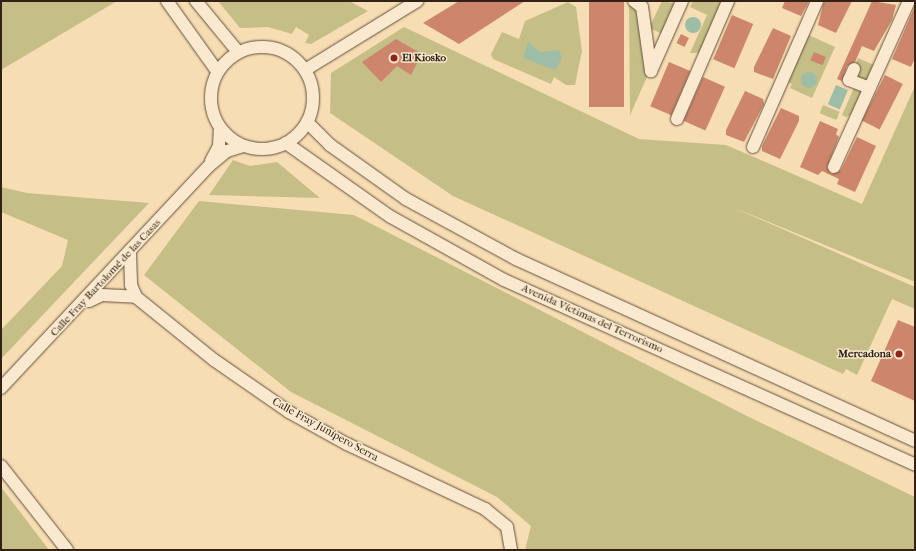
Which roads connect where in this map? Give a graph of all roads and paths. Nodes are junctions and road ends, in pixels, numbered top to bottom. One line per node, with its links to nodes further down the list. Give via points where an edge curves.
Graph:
1 (167, 1): 12 (street)
2 (196, 1): 9 (street)
3 (417, 1): 11 (street)
4 (682, 1): 8 (street, via 651,71)
5 (728, 1): 14 (street)
6 (817, 1): 19 (street)
7 (909, 1): 13 (street)
8 (643, 3)
9 (238, 52): 11 (street, via 268,46 296,59); 12 (street)
10 (854, 69): 13 (street, via 849,80)
11 (305, 70): 15 (street, via 313,96)
12 (217, 71): 16 (street, via 210,100)
13 (870, 88): 21 (street)
14 (676, 119)
15 (307, 122): 17 (street); 26 (street, Avenida Víctimas del Terrorismo, via 330,145 406,199 516,259)
16 (220, 128): 18 (street); 20 (street, Calle Fray Bartolomé de las Casas, via 219,146)
17 (286, 143): 18 (street, via 272,148); 27 (street, Avenida Víctimas del Terrorismo, via 391,217 504,280)
18 (243, 146): 20 (street, Calle Fray Bartolomé de las Casas, via 227,151)
19 (753, 147)
20 (209, 166): 22 (street, Calle Fray Bartolomé de las Casas)
21 (834, 167)
22 (130, 254): 23 (street, via 131,285); 24 (street, Calle Fray Bartolomé de las Casas)
23 (136, 297): 24 (street, via 102,295); 30 (street, Calle Fray Junípero Serra, via 214,360 289,412 497,517 507,528)
24 (84, 303): 25 (street, Calle Fray Bartolomé de las Casas)
25 (1, 388)
26 (915, 441)
27 (915, 465)
28 (1, 466): 29 (street)
29 (67, 550)
30 (512, 550)

